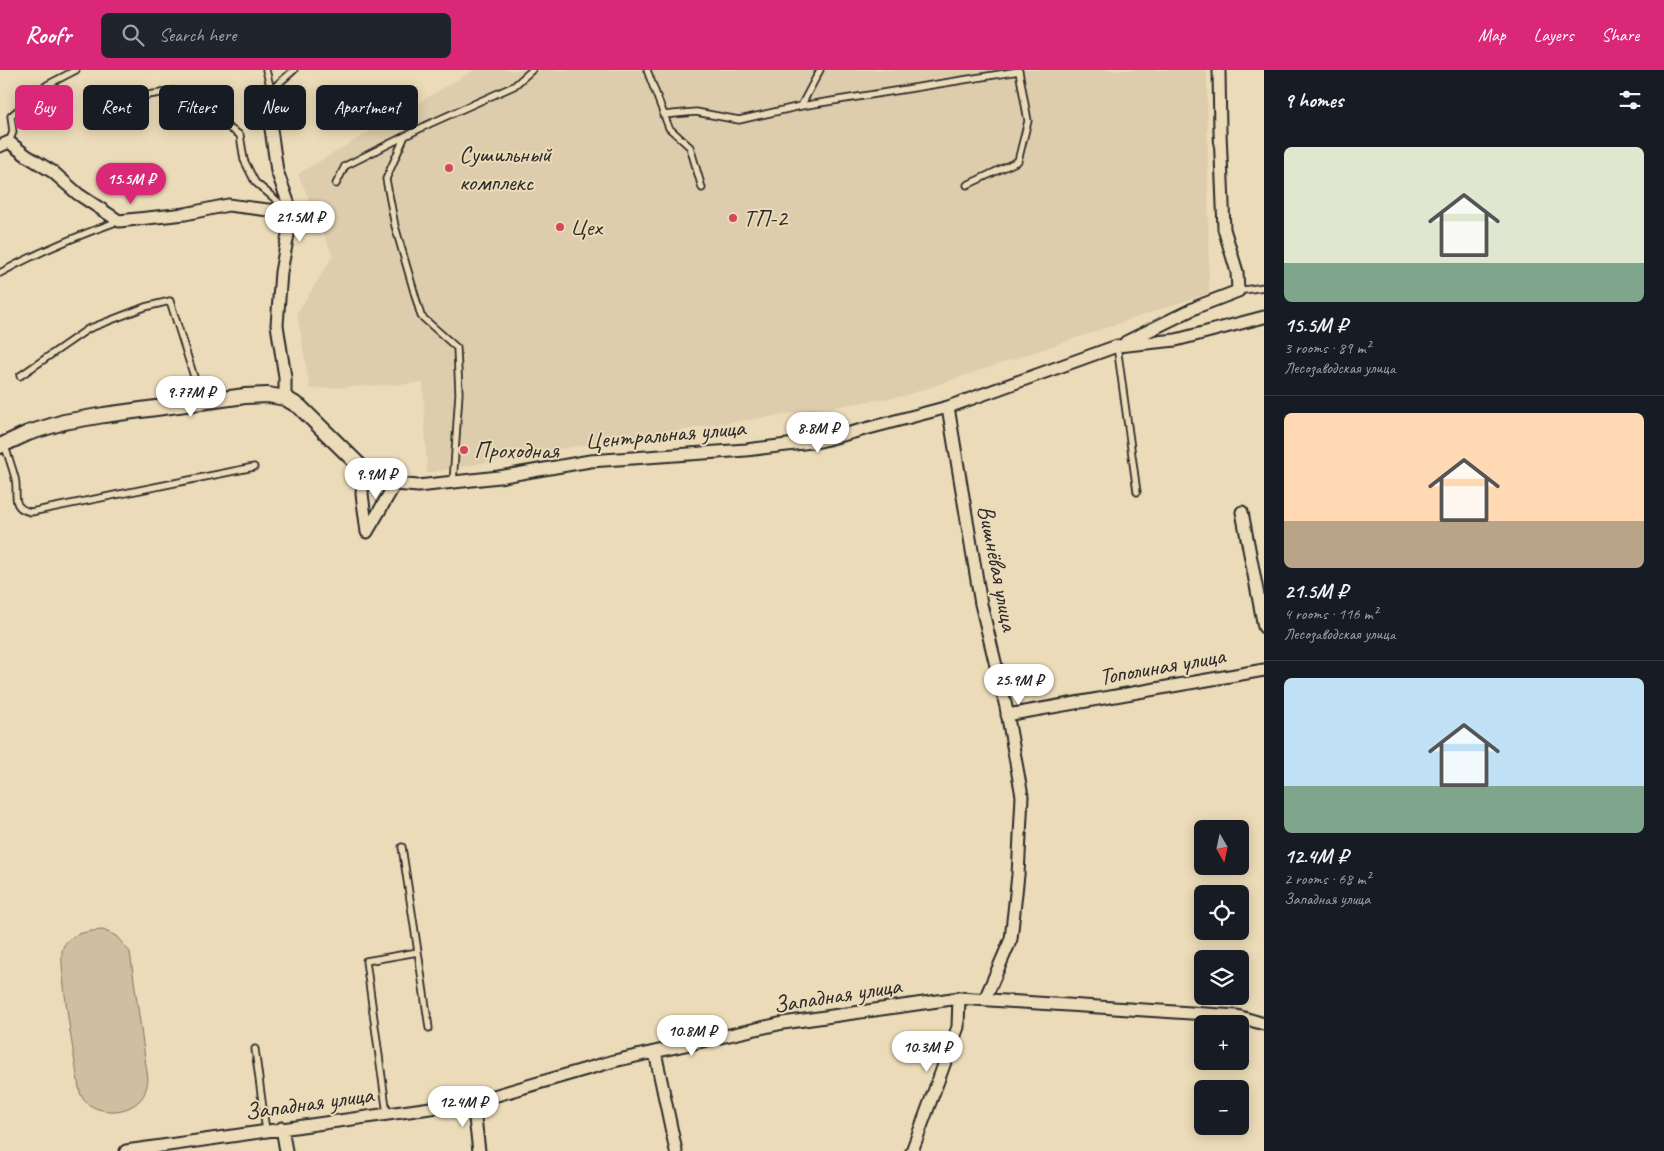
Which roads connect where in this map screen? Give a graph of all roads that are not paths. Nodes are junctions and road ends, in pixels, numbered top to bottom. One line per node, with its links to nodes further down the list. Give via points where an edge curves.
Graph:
1 (76, 70): 15 (lane, via 47,85 12,116 13,132)
2 (266, 70): 8 (lane)
3 (294, 70): 9 (lane)
4 (532, 70): 14 (lane, via 514,86)
5 (647, 70): 12 (lane)
6 (820, 70): 11 (lane)
7 (1220, 70): 23 (street, via 1224,229 1237,272)
8 (270, 85)
9 (278, 85)
10 (149, 95): 19 (lane, via 174,91 190,111 215,119 240,135 244,160 255,182)
11 (801, 106): 12 (lane, via 739,120 696,112); 17 (lane, via 1019,71 1028,121 1018,161)
12 (663, 115): 18 (lane, via 669,128 690,147)
13 (271, 130): 19 (street, via 277,171)
14 (405, 136): 16 (lane, via 345,166); 33 (lane, via 386,179 395,226 421,316 457,348 459,393)
15 (4, 144): 20 (street, via 53,172 78,194)
16 (336, 184)
17 (967, 185)
18 (702, 188)
19 (292, 213): 20 (street, via 228,205 185,214); 27 (street, via 281,272 277,325)
20 (119, 221): 21 (lane, via 72,237)
21 (0, 273)
22 (1264, 286): 23 (lane)
23 (1238, 291): 25 (street, via 1198,306)
24 (1264, 317): 25 (street, Центральная улица, via 1176,340)
25 (1117, 346): 29 (street, Центральная улица); 35 (lane)
26 (20, 376): 28 (lane, via 88,329 170,301)
27 (285, 398): 28 (street, Центральная улица, via 245,396); 32 (street, Центральная улица, via 300,407)
28 (202, 402): 30 (street, Центральная улица, via 64,422)
29 (948, 407): 33 (street, Центральная улица, via 820,441 746,450 590,461); 39 (street, Вишнёвая улица, via 981,604)
30 (2, 445): 31 (lane, via 16,481 17,504 23,511 31,512)
31 (254, 466)
32 (364, 470): 34 (street, Центральная улица); 34 (street, via 362,494 367,532)
33 (453, 483): 34 (street, Центральная улица)
34 (395, 484)
35 (1137, 492)
36 (1242, 512): 37 (street)
37 (1264, 627)
38 (1264, 670): 39 (street, Тополиная улица)
39 (1008, 715): 43 (street, Вишнёвая улица, via 1022,796 1018,875 1011,939)
40 (402, 847): 41 (lane)
41 (418, 952): 45 (lane); 49 (lane, via 366,961)
42 (959, 998): 43 (street, Западная улица); 47 (street, Западная улица, via 783,1023); 56 (street, via 958,1027)
43 (985, 999): 44 (street, Западная улица, via 1237,1016)
44 (1264, 1024)
45 (429, 1028)
46 (255, 1049): 51 (lane)
47 (655, 1052): 48 (street, Западная улица); 55 (street)
48 (473, 1102): 49 (street, Западная улица); 54 (street)
49 (387, 1114): 50 (street, Западная улица)
50 (282, 1128): 51 (street, Западная улица); 53 (street)
51 (266, 1130): 52 (street, Западная улица)
52 (126, 1151)
53 (286, 1151)
54 (479, 1151)
55 (676, 1151)
56 (912, 1151)

